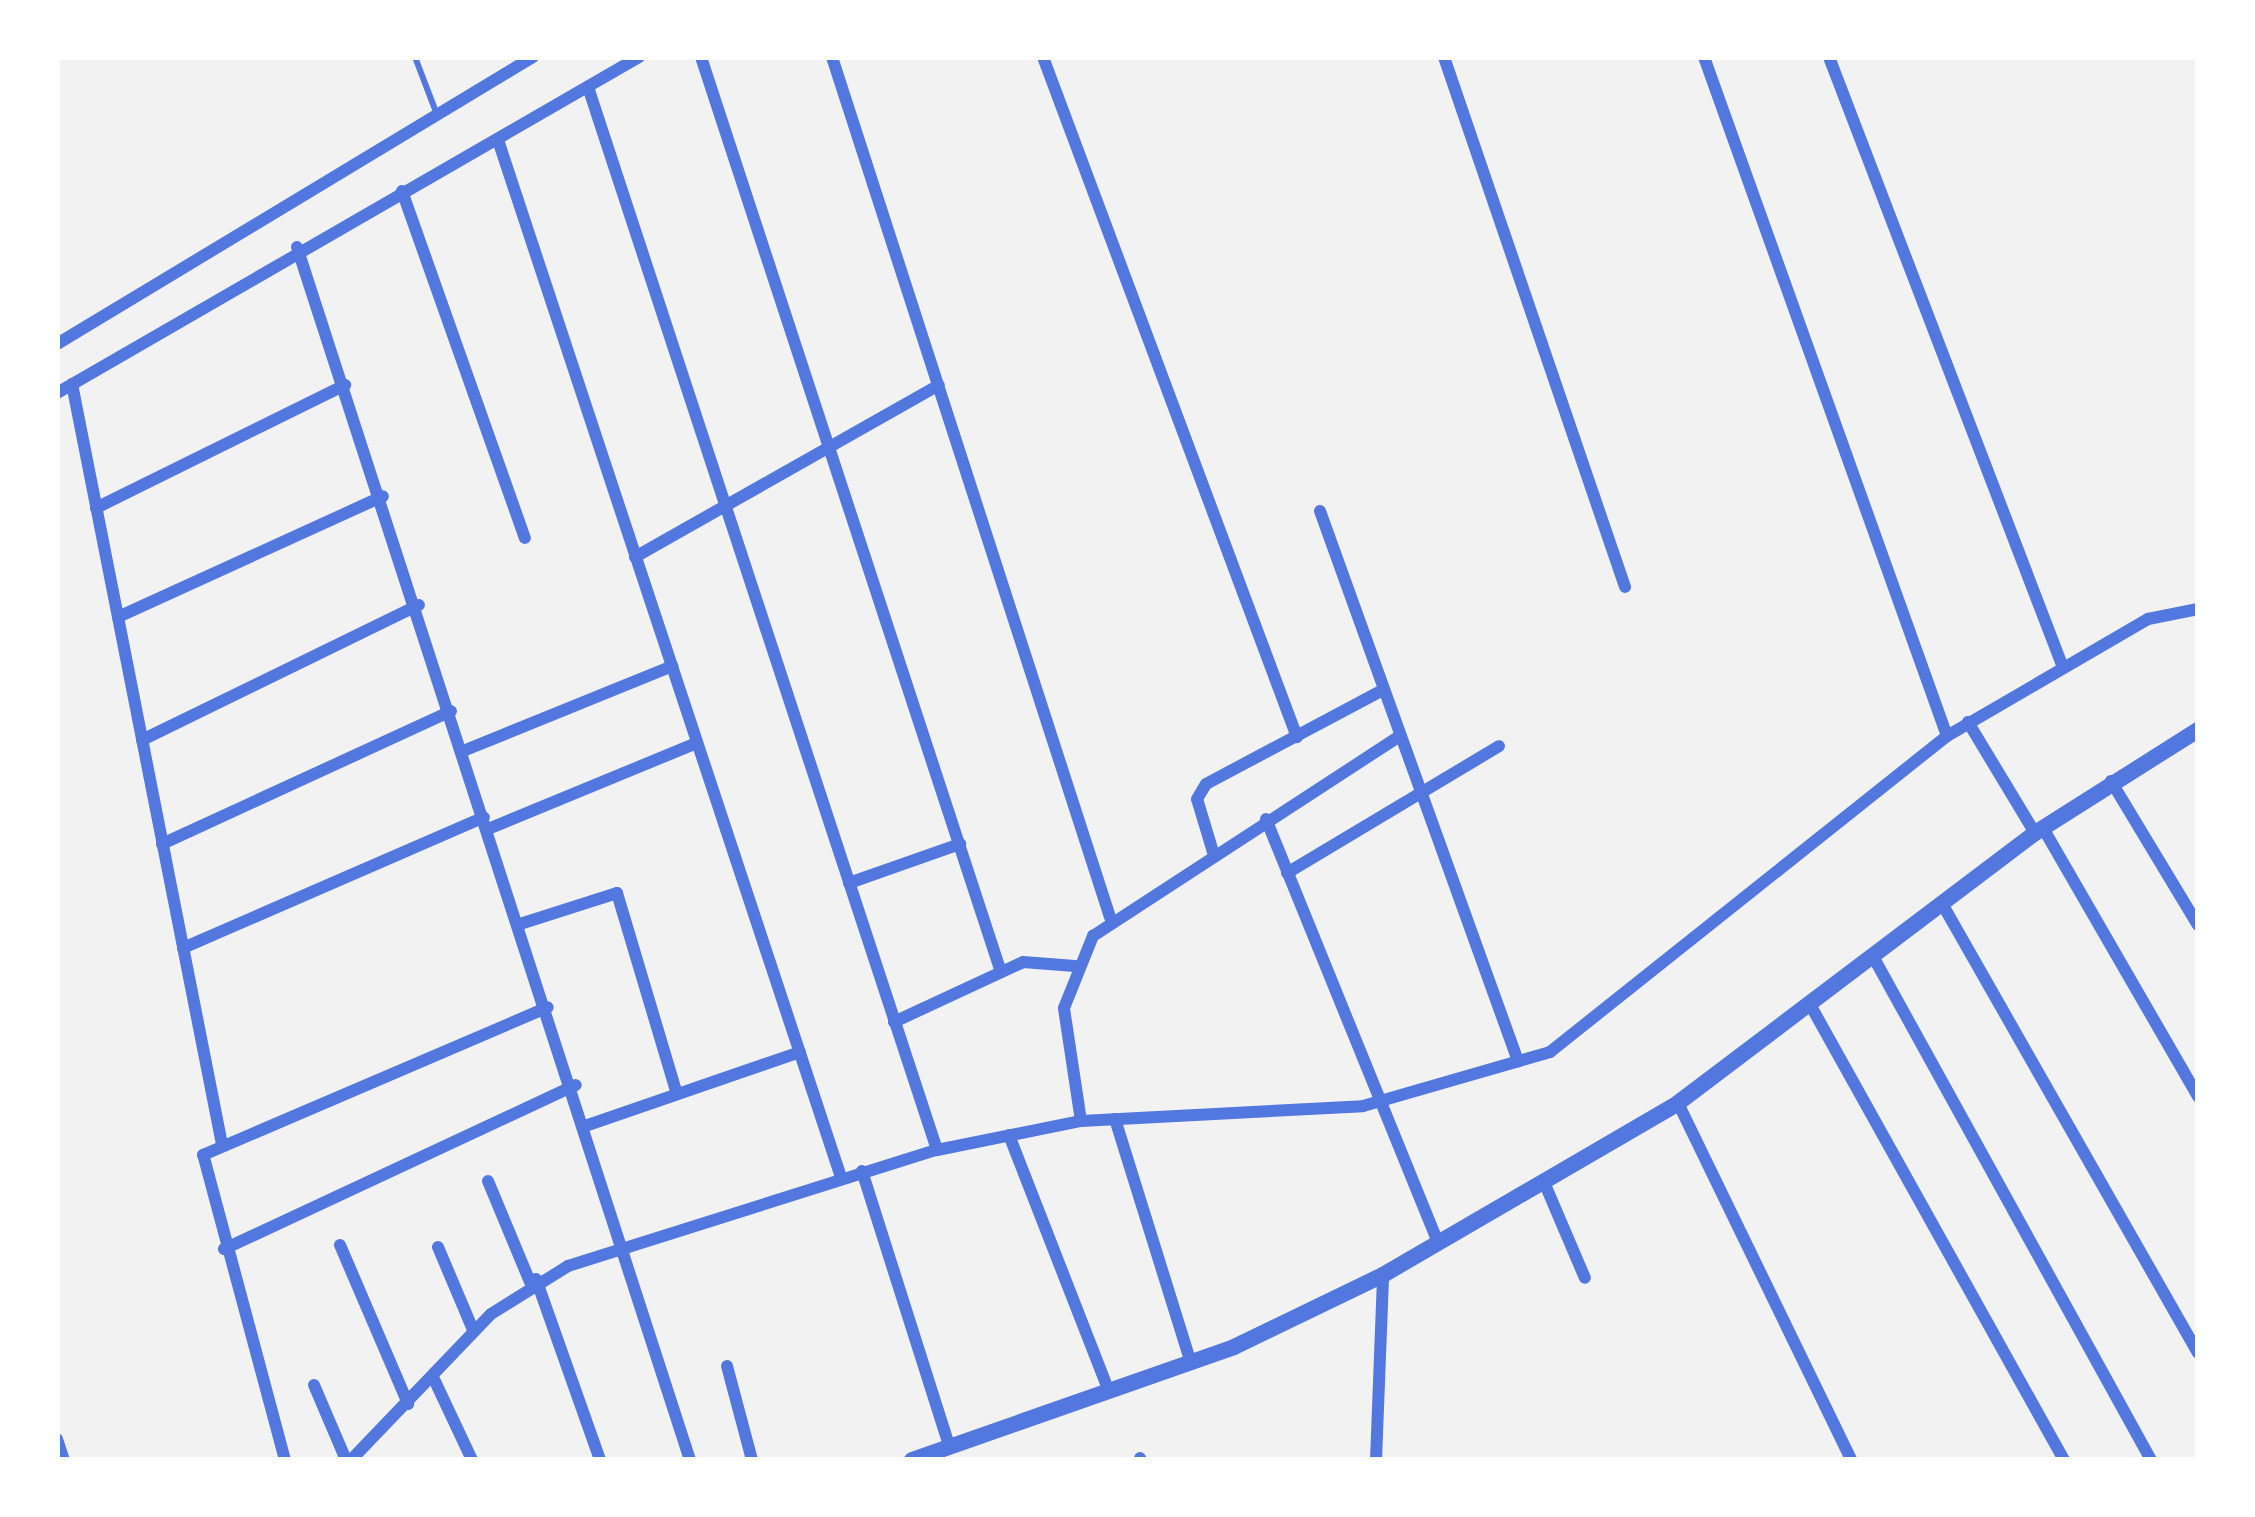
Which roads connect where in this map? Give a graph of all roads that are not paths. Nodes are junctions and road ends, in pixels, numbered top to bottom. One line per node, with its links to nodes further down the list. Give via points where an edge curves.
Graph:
1 (415, 57): 11 (lane)
2 (533, 57): 11 (street)
3 (638, 57): 10 (street)
4 (701, 57): 20 (street)
5 (832, 57): 17 (street)
6 (1043, 57): 37 (street)
7 (1444, 57): 27 (street)
8 (1704, 57): 39 (street)
9 (1829, 57): 31 (street)
10 (588, 87): 12 (street); 23 (street)
11 (438, 115): 15 (street)
12 (498, 140): 13 (street); 26 (street)
13 (402, 191): 14 (street); 25 (street)
14 (297, 247): 16 (street); 18 (street)
15 (57, 344)
16 (72, 384): 19 (street); 22 (street)
17 (939, 385): 20 (street); 55 (street)
18 (345, 386): 21 (street); 22 (street)
19 (57, 393)
20 (833, 445): 23 (street); 50 (street)
21 (383, 496): 28 (street); 30 (street)
22 (96, 508): 30 (street)
23 (726, 508): 26 (street); 53 (street)
24 (1320, 511): 33 (street)
25 (525, 538)
26 (635, 557): 32 (street)
27 (1625, 587)
28 (419, 605): 34 (street); 40 (street)
29 (2198, 609): 31 (street, via 2148,619)
30 (118, 617): 40 (street)
31 (2062, 664): 35 (street)
32 (672, 667): 41 (street); 43 (street)
33 (1383, 689): 37 (street); 38 (street)
34 (451, 711): 43 (street); 49 (street)
35 (1968, 722): 39 (street); 48 (street)
36 (2198, 730): 44 (street)
37 (1297, 736): 51 (street, via 1202,788)
38 (1400, 736): 45 (street); 46 (street)
39 (1947, 736): 66 (street, via 1583,1032)
40 (142, 740): 49 (street)
41 (698, 743): 47 (street); 65 (street)
42 (1498, 746): 45 (street)
43 (463, 751): 47 (street)
44 (2110, 781): 48 (street); 57 (street)
45 (1420, 793): 52 (street); 66 (street)
46 (1266, 819): 51 (street); 52 (street)
47 (486, 823): 56 (street); 58 (street)
48 (2039, 830): 54 (street); 69 (street)
49 (162, 844): 58 (street)
50 (959, 844): 53 (street); 61 (street)
51 (1213, 852): 55 (street)
52 (1287, 873): 70 (street)
53 (849, 883): 64 (street)
54 (1944, 907): 59 (street); 91 (street)
55 (1110, 917): 60 (street)
56 (520, 923): 62 (street); 68 (street, via 617,893)
57 (2198, 925)
58 (183, 948): 76 (street)
59 (1875, 960): 63 (street); 111 (street)
60 (1075, 966): 61 (street, via 1032,960); 73 (street, via 1064,1008)
61 (1001, 972): 64 (street)
62 (548, 1007): 67 (street); 76 (street)
63 (1812, 1008): 71 (street); 110 (street)
64 (894, 1022): 77 (street)
65 (800, 1052): 68 (street); 79 (street)
66 (1518, 1061): 70 (street)
67 (576, 1085): 74 (street); 86 (street)
68 (677, 1094): 74 (street)
69 (2198, 1097)
70 (1378, 1103): 72 (street); 82 (street)
71 (1678, 1103): 81 (street); 109 (street)
72 (1115, 1119): 73 (street); 92 (street)
73 (1081, 1121): 75 (street)
74 (588, 1125): 84 (street)
75 (1009, 1135): 77 (street); 96 (street)
76 (222, 1144): 86 (street, via 202,1162)
77 (937, 1150): 78 (street)
78 (862, 1171): 79 (street); 99 (street)
79 (841, 1177): 84 (street)
80 (488, 1181): 89 (street)
81 (1544, 1182): 82 (street); 88 (street)
82 (1438, 1243): 87 (street)
83 (340, 1245): 97 (street)
84 (628, 1246): 89 (street); 105 (street)
85 (438, 1247): 90 (street)
86 (224, 1249): 101 (street)
87 (1383, 1275): 92 (street); 108 (street)
88 (1585, 1278)
89 (533, 1280): 90 (street); 104 (street)
90 (473, 1330): 94 (street)
91 (2198, 1353)
92 (1191, 1363): 96 (street)
93 (727, 1366): 106 (street)
94 (434, 1377): 97 (street); 103 (street)
95 (314, 1385): 102 (street)
96 (1109, 1392): 99 (street)
97 (408, 1404): 102 (street)
98 (57, 1438): 100 (street)
99 (960, 1451): 107 (street)
100 (64, 1460)
101 (285, 1460)
102 (349, 1460)
103 (472, 1460)
104 (600, 1460)
105 (691, 1460)
106 (752, 1460)
107 (912, 1460)
108 (1376, 1460)
109 (1851, 1460)
110 (2064, 1460)
111 (2151, 1460)

